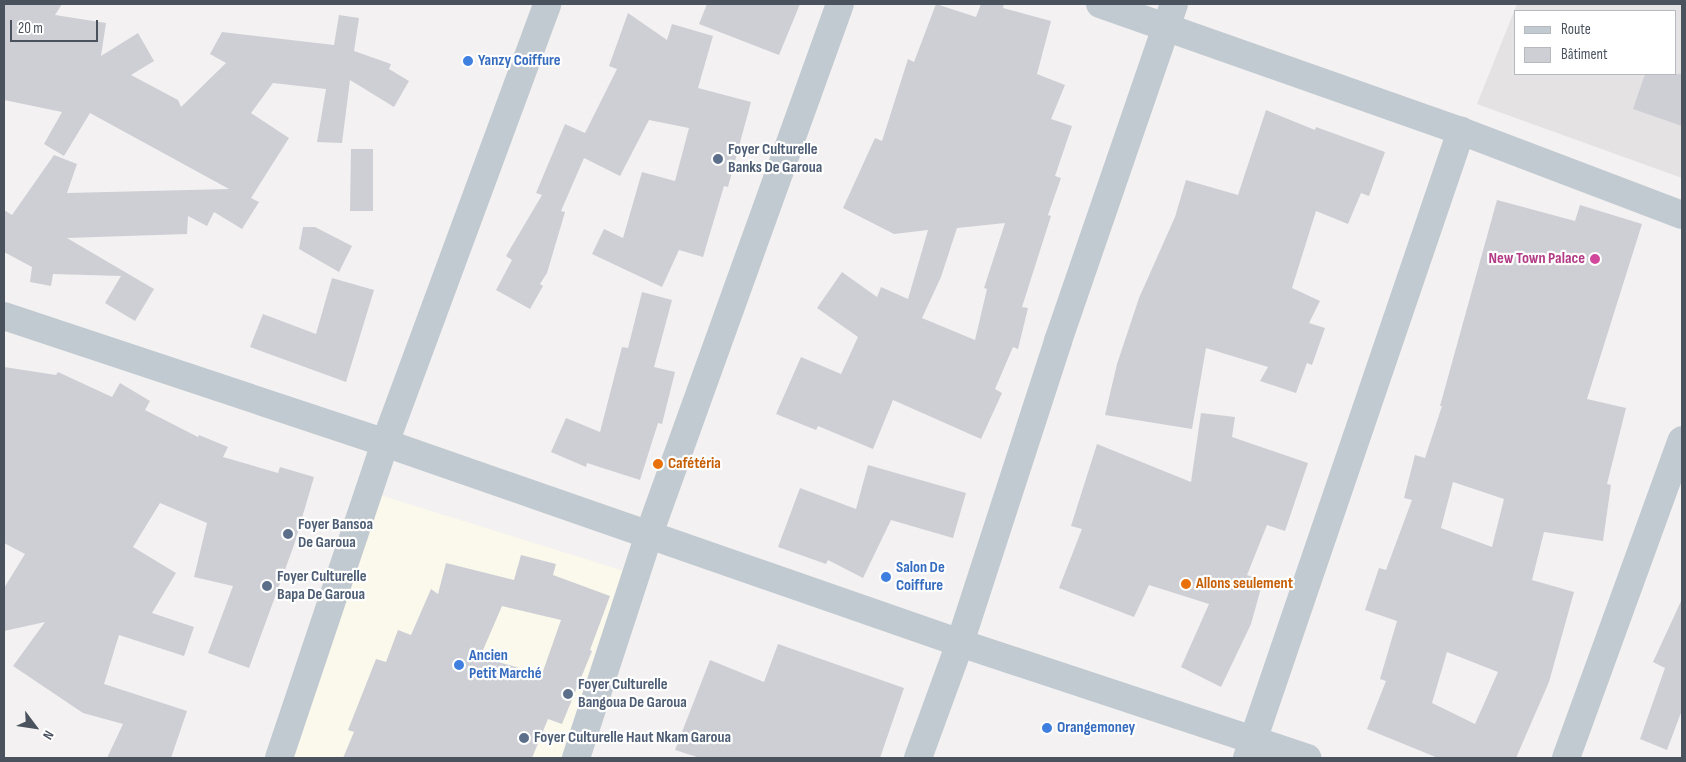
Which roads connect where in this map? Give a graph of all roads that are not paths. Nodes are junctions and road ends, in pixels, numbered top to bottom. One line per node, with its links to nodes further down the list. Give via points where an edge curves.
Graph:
1 (547, 4): 9 (street)
2 (840, 4): 10 (street)
3 (1100, 4): 4 (street)
4 (1170, 16): 5 (street); 11 (street, via 1058,341)
5 (1461, 131): 6 (street); 12 (street)
6 (1682, 215)
7 (4, 316): 9 (street)
8 (1682, 440): 17 (street)
9 (385, 443): 10 (street); 13 (street)
10 (649, 534): 11 (street); 14 (street)
11 (960, 643): 12 (street); 15 (street)
12 (1250, 749): 16 (street)
13 (279, 758)
14 (576, 758)
15 (918, 758)
16 (1306, 758)
17 (1566, 758)

